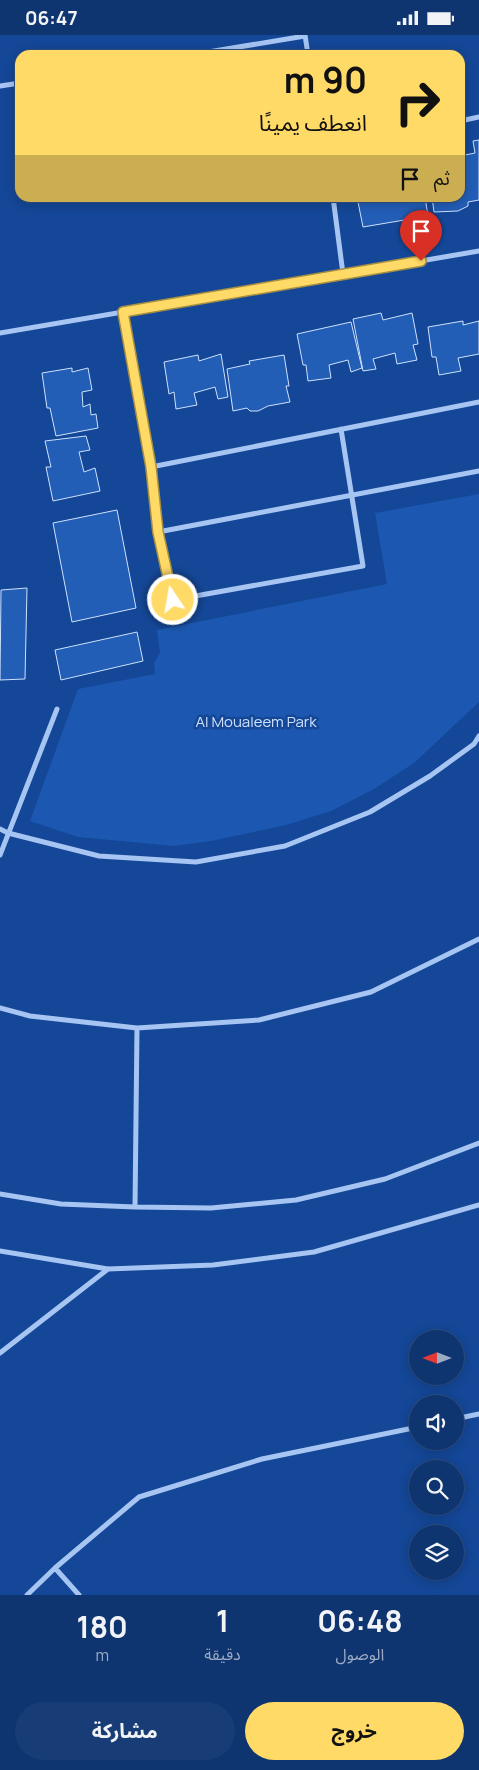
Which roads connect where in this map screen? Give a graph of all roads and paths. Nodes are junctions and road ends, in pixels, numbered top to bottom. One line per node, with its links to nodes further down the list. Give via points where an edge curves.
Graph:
1 (305, 36): 2 (street); 3 (street)
2 (220, 50)
3 (307, 50)
4 (15, 84): 5 (street)
5 (0, 86)
6 (479, 117): 7 (street)
7 (465, 120)
8 (334, 202): 10 (street)
9 (479, 251): 10 (street)
10 (343, 274): 11 (street)
11 (123, 312): 12 (street); 15 (street)
12 (0, 333)
13 (479, 402): 14 (street)
14 (341, 429): 15 (street); 17 (street)
15 (151, 467): 18 (street)
16 (479, 471): 17 (street)
17 (352, 496): 18 (street); 18 (street, via 363,566 173,600)
18 (158, 532)
19 (57, 709): 24 (street)
20 (479, 737): 21 (street)
21 (474, 744): 22 (street); 24 (street, via 430,776 370,811 285,846 196,862 99,856)
22 (479, 749)
23 (0, 829): 24 (street)
24 (8, 833): 25 (street)
25 (0, 855)
26 (477, 941): 27 (street); 29 (street, via 371,992 352,997 260,1020)
27 (479, 950)
28 (0, 1008): 29 (street, via 30,1016)
29 (137, 1028): 33 (street)
30 (479, 1143): 33 (street, via 385,1179 296,1200 211,1208)
31 (0, 1193): 33 (street, via 61,1204)
32 (479, 1205): 35 (street, via 314,1252 213,1265)
33 (135, 1207)
34 (0, 1251): 35 (street)
35 (108, 1269): 36 (street)
36 (0, 1353)
37 (479, 1414): 38 (street)
38 (464, 1417)
39 (409, 1429): 40 (street, via 262,1459 139,1497)
40 (55, 1569): 41 (street); 42 (street)
41 (27, 1595)
42 (79, 1595)

